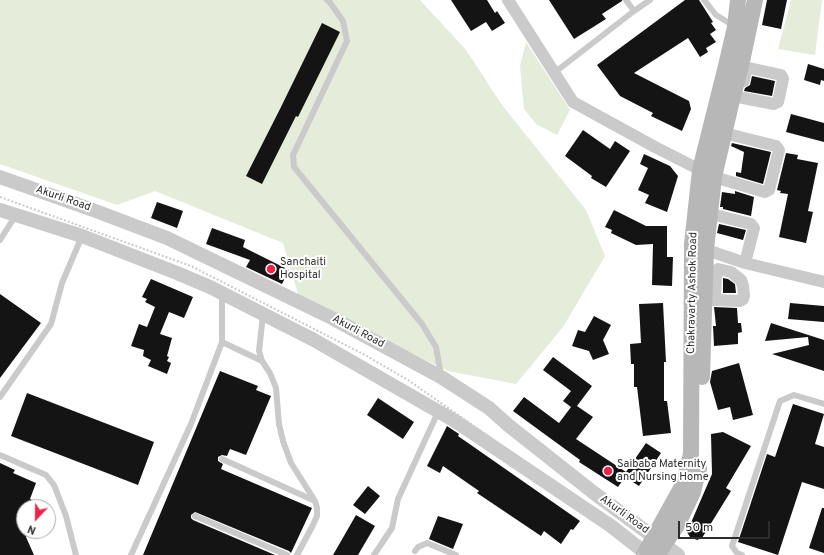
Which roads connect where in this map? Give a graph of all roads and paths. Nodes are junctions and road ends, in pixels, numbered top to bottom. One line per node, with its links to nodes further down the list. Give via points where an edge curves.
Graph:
1 (327, 0): 29 (lane, via 343,21 348,41 293,155 294,167 422,324 436,347)
2 (508, 0): 10 (street)
3 (626, 0): 8 (lane)
4 (650, 0): 8 (lane)
5 (704, 0): 9 (lane, via 716,14)
6 (738, 0): 9 (main road, Chakravarty Ashok Road)
7 (755, 0): 11 (main road, Chakravarty Ashok Road, via 736,96)
8 (634, 11): 10 (lane)
9 (734, 27): 12 (main road, Chakravarty Ashok Road)
10 (554, 73): 12 (street, via 573,102)
11 (724, 133): 12 (main road, Chakravarty Ashok Road); 12 (street, via 776,146 779,150 769,190 765,192)
12 (707, 174): 16 (main road, Chakravarty Ashok Road); 20 (main road, Chakravarty Ashok Road)
13 (0, 178): 29 (street, Akurli Road, via 168,238 332,318)
14 (0, 197): 39 (path, bridge, via 191,266 365,355 408,380)
15 (0, 210): 17 (street, Akurli Road)
16 (710, 214): 20 (main road, Chakravarty Ashok Road); 21 (street, via 751,224 754,228)
17 (16, 215): 18 (street, Akurli Road); 19 (lane)
18 (82, 236): 24 (street, Akurli Road); 30 (lane, via 62,283 51,324)
19 (0, 240)
20 (699, 247): 21 (street); 25 (main road, Chakravarty Ashok Road); 33 (main road, Chakravarty Ashok Road)
21 (742, 262): 22 (street); 23 (street)
22 (734, 275): 25 (street, via 718,269); 25 (street, via 741,280 743,299)
23 (824, 282)
24 (222, 293): 26 (street, Akurli Road); 27 (lane)
25 (710, 299): 33 (main road, Chakravarty Ashok Road)
26 (263, 314): 28 (lane, via 259,350); 32 (street, Akurli Road, via 314,340)
27 (222, 342): 28 (lane); 41 (lane, via 191,424)
28 (262, 361): 36 (lane, via 276,388 279,424 291,463)
29 (441, 376): 39 (street, Akurli Road, via 488,408 581,483)
30 (0, 397)
31 (824, 404): 47 (lane, via 794,395 780,401 732,546)
32 (438, 412): 39 (street, Akurli Road); 44 (lane, via 398,499 392,528)
33 (696, 434): 39 (main road, Chakravarty Ashok Road, via 684,483); 39 (main road, Chakravarty Ashok Road, via 702,455 696,494 678,524)
34 (0, 455): 40 (lane, via 46,475 54,485 66,516)
35 (222, 459): 36 (lane)
36 (315, 501): 43 (lane, via 318,508 317,516)
37 (195, 516): 42 (lane)
38 (414, 551): 45 (lane, via 418,546 427,543)
39 (650, 551): 46 (street, Akurli Road)
40 (76, 555)
41 (131, 555)
42 (287, 555)
43 (297, 555)
44 (374, 555)
45 (456, 555)
46 (678, 555)
47 (742, 555)

